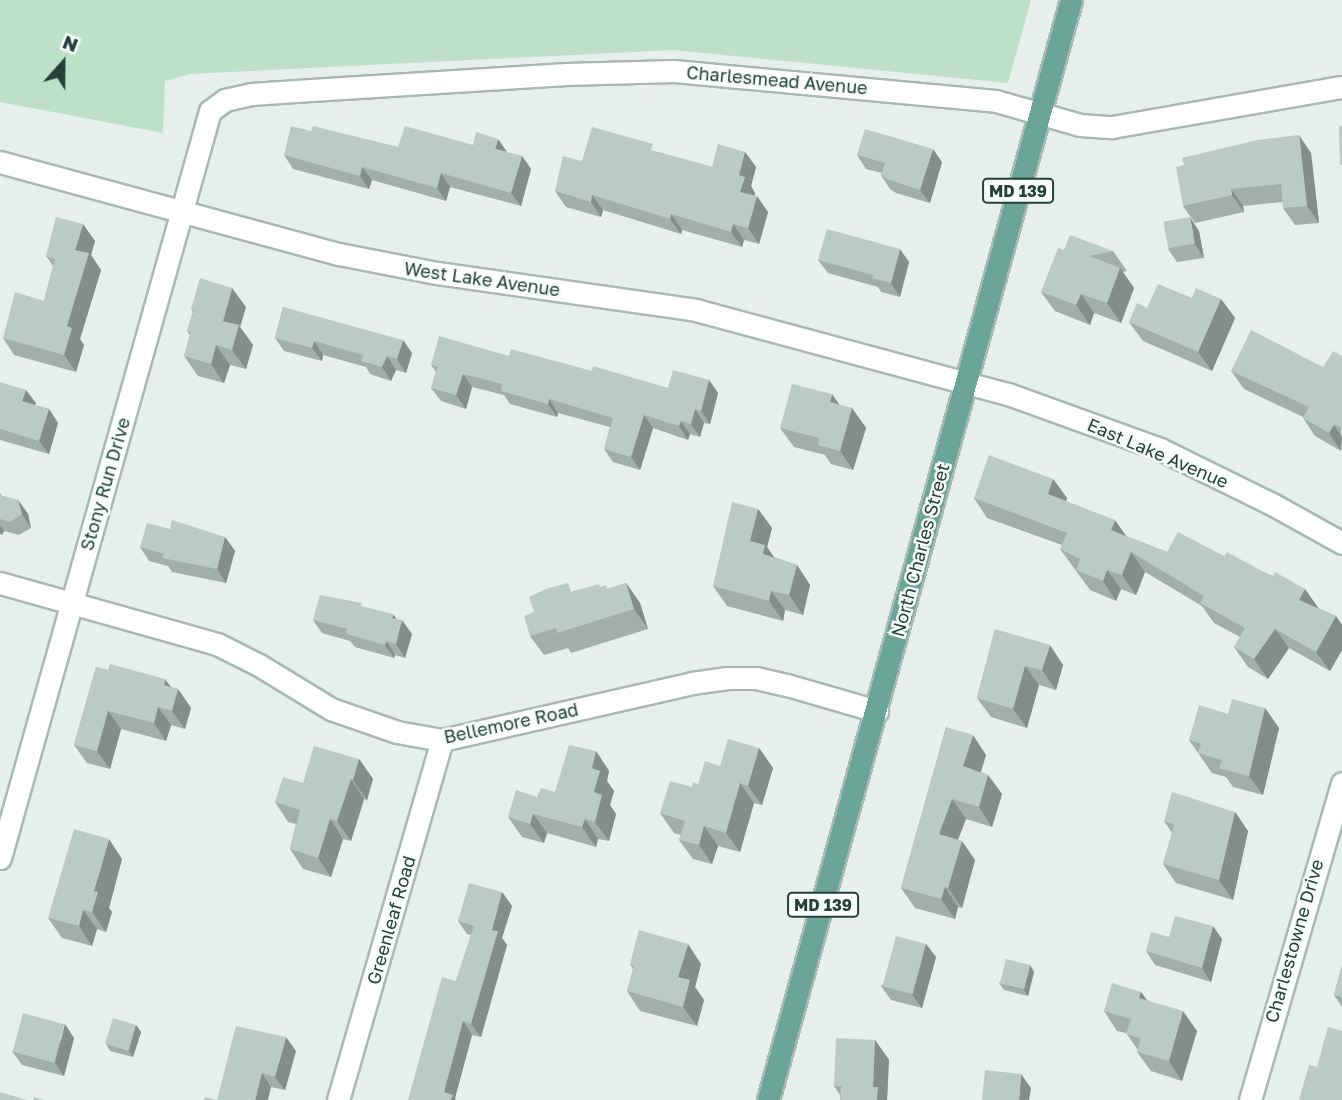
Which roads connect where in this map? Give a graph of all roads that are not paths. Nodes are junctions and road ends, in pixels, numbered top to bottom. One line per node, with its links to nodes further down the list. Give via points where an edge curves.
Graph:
1 (1071, 0): 4 (main road, North Charles Street / MD 139)
2 (1342, 87): 4 (street, Charlesmead Avenue, via 1112,127 1080,125)
3 (210, 111): 4 (street, Charlesmead Avenue, via 225,100 251,94 674,71 996,101); 6 (street, Stony Run Drive)
4 (1039, 114): 7 (main road, North Charles Street / MD 139)
5 (0, 162): 6 (street, West Lake Avenue)
6 (182, 212): 7 (street, West Lake Avenue, via 383,264 696,310); 10 (street, Stony Run Drive)
7 (966, 383): 8 (street, East Lake Avenue, via 1160,449); 11 (main road, North Charles Street / MD 139)
8 (1342, 543)
9 (0, 583): 10 (street, Bellemore Road)
10 (71, 603): 12 (street, Bellemore Road, via 217,645 260,665 331,709 397,732); 14 (street, Stony Run Drive)
11 (877, 711): 12 (street, Bellemore Road, via 756,678 726,678); 16 (main road, North Charles Street / MD 139)
12 (442, 740): 15 (street, Greenleaf Road)
13 (1342, 783): 17 (street, Charlestowne Drive)
14 (0, 858)
15 (338, 1100)
16 (768, 1100)
17 (1250, 1100)

